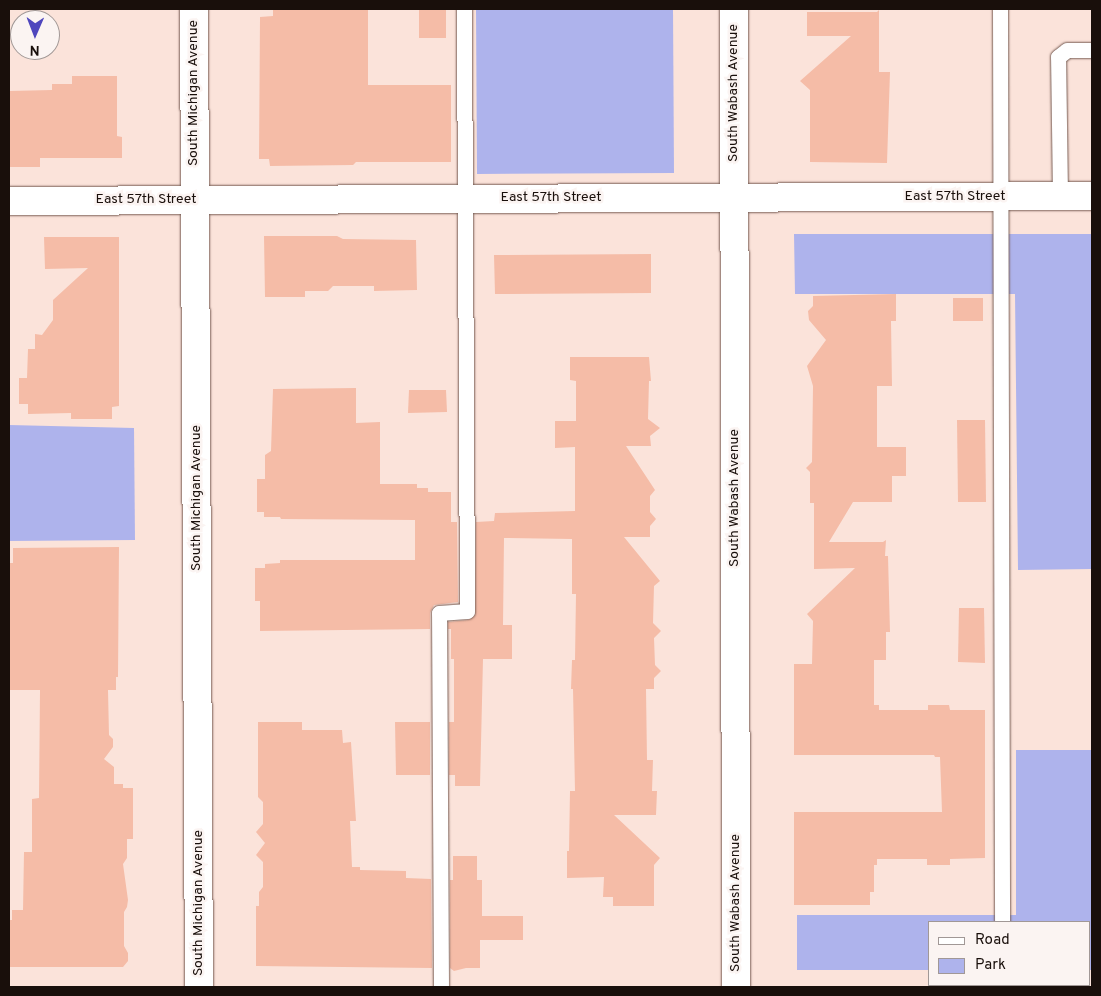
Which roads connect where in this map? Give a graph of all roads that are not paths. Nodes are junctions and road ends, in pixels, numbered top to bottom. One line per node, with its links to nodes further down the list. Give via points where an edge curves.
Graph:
1 (194, 9): 11 (street, South Michigan Avenue)
2 (464, 9): 10 (lane)
3 (734, 9): 9 (street, South Wabash Avenue)
4 (1000, 9): 6 (lane)
5 (1092, 50): 7 (lane, via 1067,50 1058,57)
6 (1000, 196): 7 (street, East 57th Street); 9 (street, East 57th Street); 13 (lane)
7 (1060, 196): 8 (street, East 57th Street)
8 (1092, 196)
9 (734, 198): 10 (street, East 57th Street); 16 (street, South Wabash Avenue)
10 (465, 199): 11 (street, East 57th Street); 15 (lane, via 467,611 439,613)
11 (195, 200): 12 (street, East 57th Street); 14 (street, South Michigan Avenue)
12 (9, 201)
13 (1002, 921)
14 (200, 987)
15 (441, 987)
16 (736, 987)

